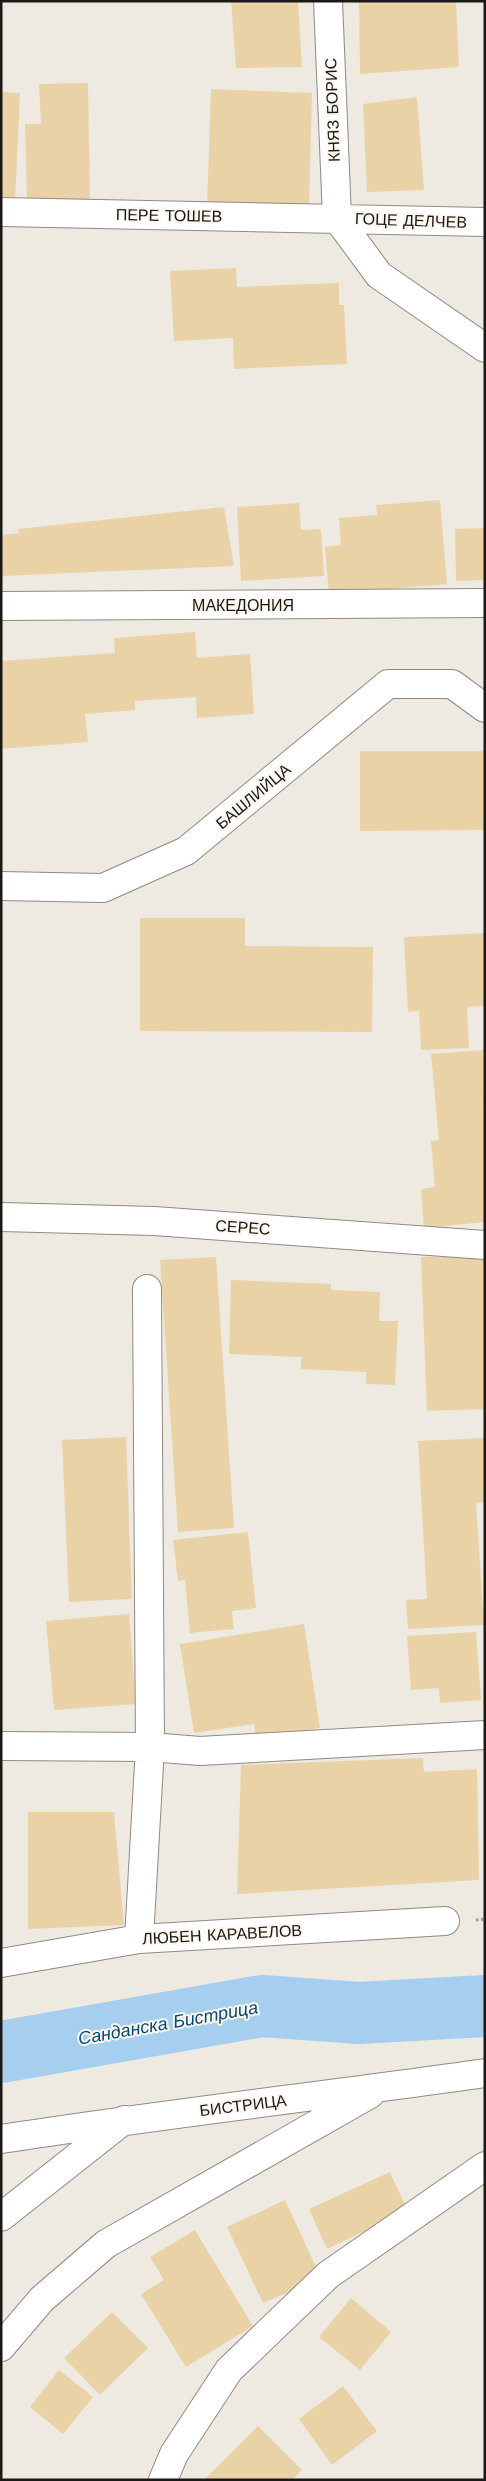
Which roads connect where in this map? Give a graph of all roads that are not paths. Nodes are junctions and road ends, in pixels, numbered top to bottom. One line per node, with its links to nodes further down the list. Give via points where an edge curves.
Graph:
1 (328, 1): 3 (street, КНЯЗ БОРИС)
2 (1, 212): 3 (street, ПЕРЕ ТОШЕВ)
3 (337, 218): 4 (street, ГОЦЕ ДЕЛЧЕВ); 5 (street, via 379,275)
4 (485, 222)
5 (485, 348)
6 (485, 603): 7 (street, МАКЕДОНИЯ)
7 (1, 606)
8 (485, 708): 9 (street, БАШЛИЙЦА, via 452,684 388,684 186,851 103,888)
9 (1, 886)
10 (1, 1217): 11 (street, СЕРЕС, via 154,1221)
11 (485, 1244)
12 (147, 1289): 15 (street)
13 (485, 1734): 15 (street, via 200,1751)
14 (1, 1746): 15 (street)
15 (150, 1747): 17 (street)
16 (445, 1921): 17 (street, ЛЮБЕН КАРАВЕЛОВ)
17 (139, 1939): 18 (street, ЛЮБЕН КАРАВЕЛОВ)
18 (1, 1963)
19 (485, 2073): 20 (street, БИСТРИЦА)
20 (380, 2088): 21 (street, БИСТРИЦА); 25 (street, via 106,2244 42,2299)
21 (125, 2120): 22 (street, БИСТРИЦА); 24 (street)
22 (1, 2139)
23 (485, 2166): 26 (street, via 328,2275 229,2370 174,2454)
24 (1, 2217)
25 (1, 2347)
26 (164, 2480)

